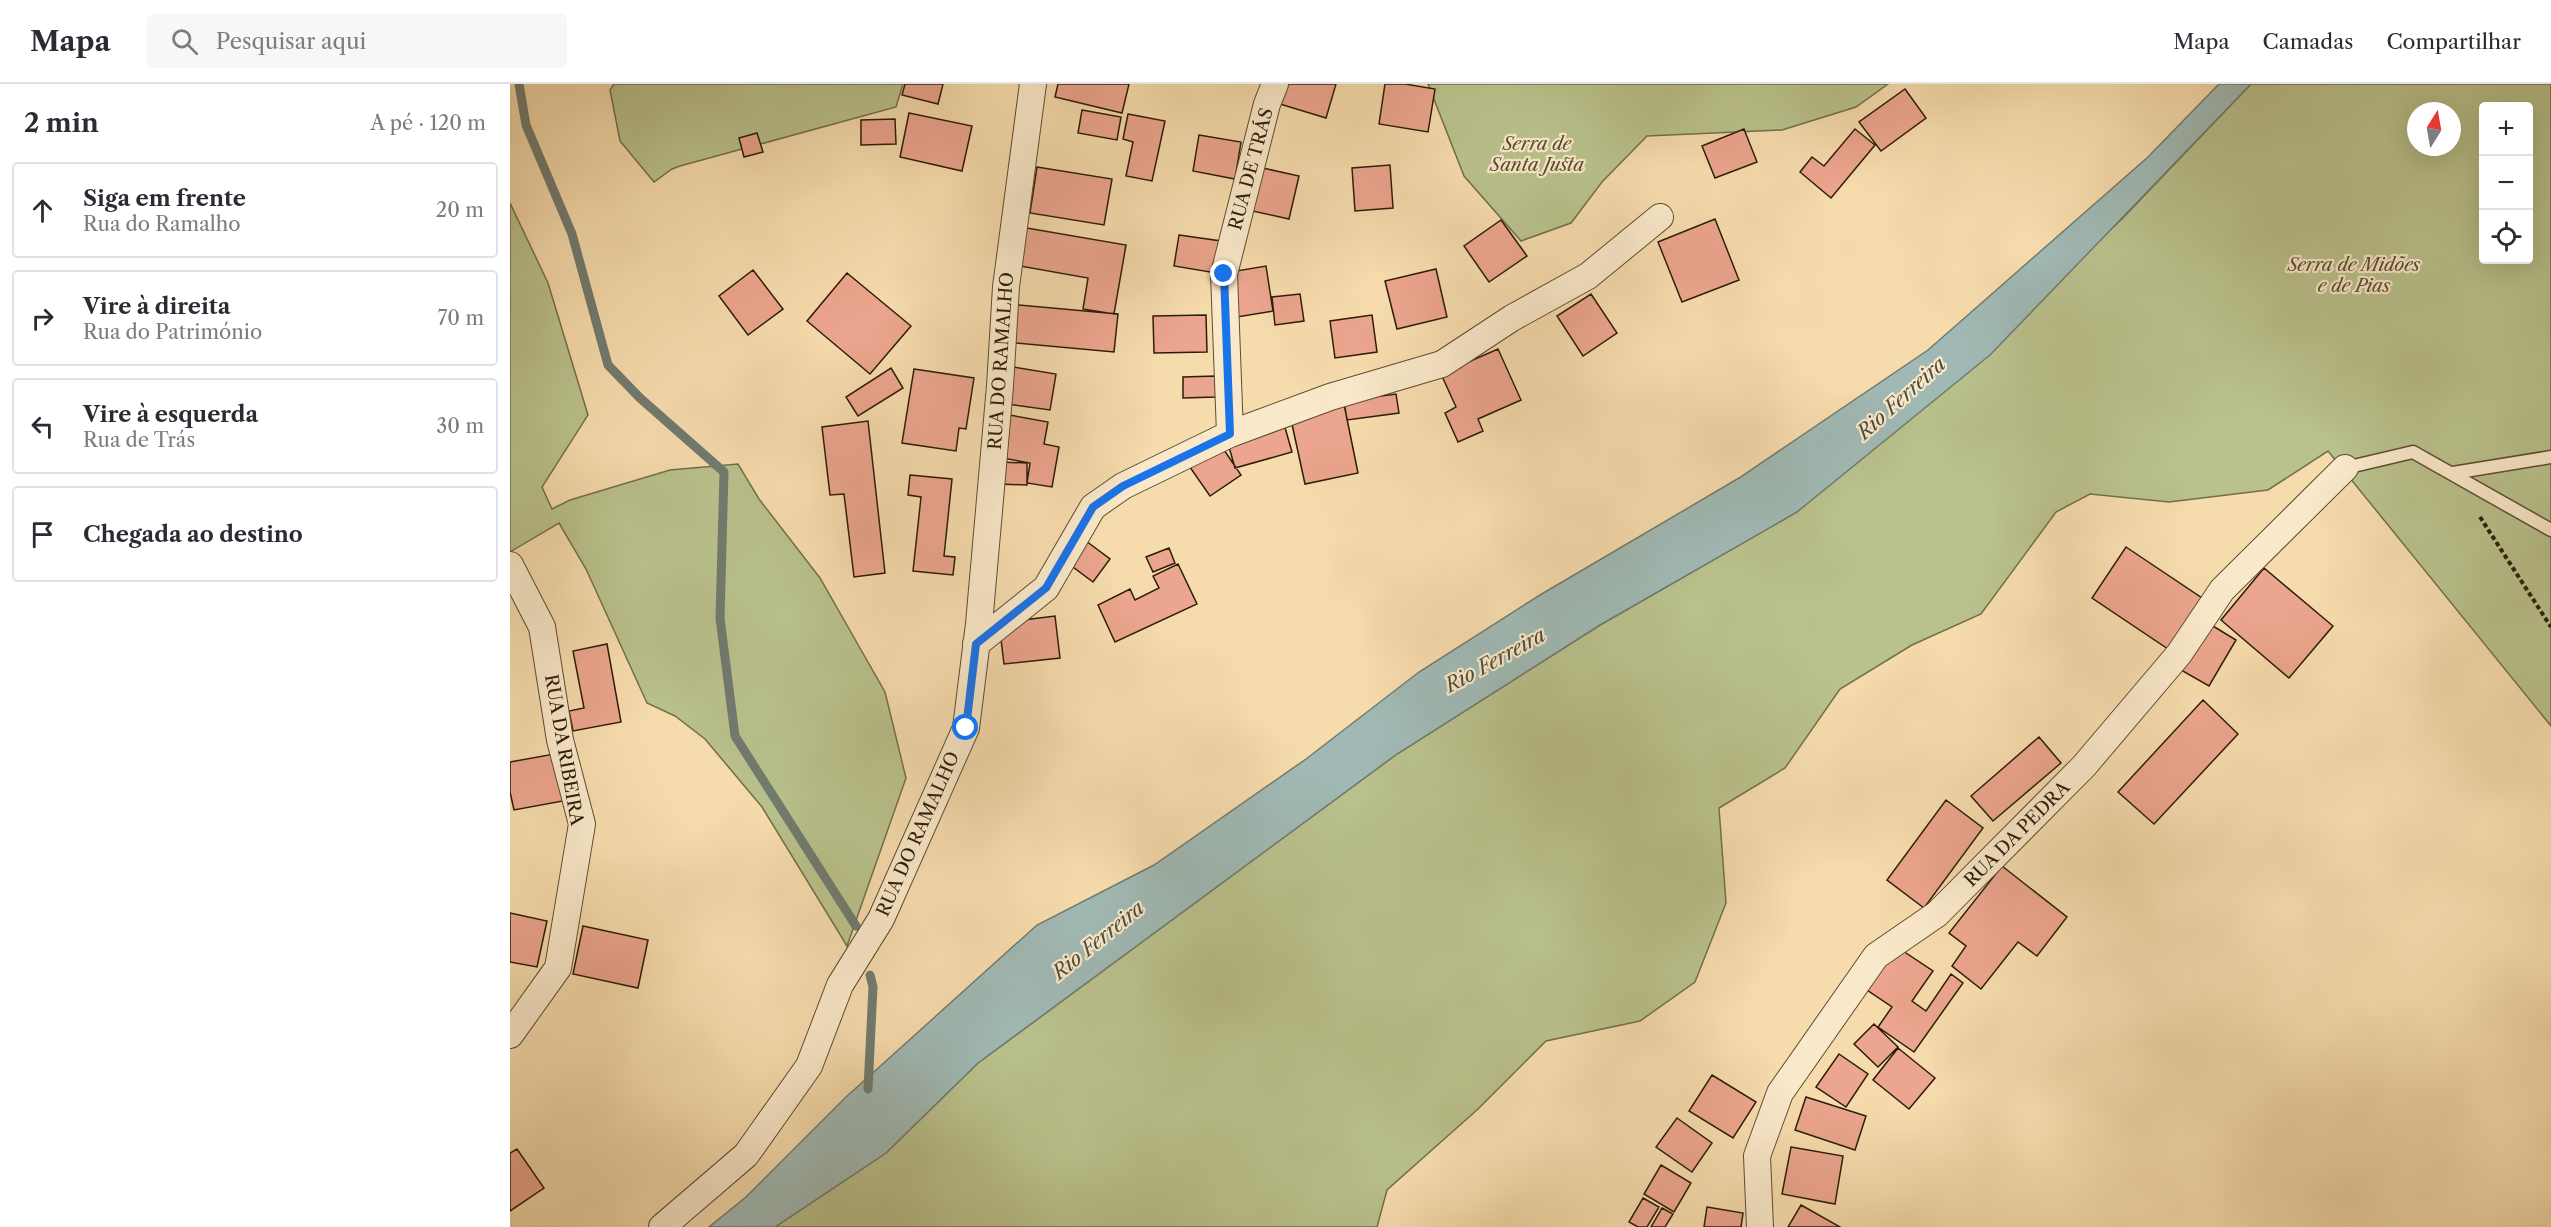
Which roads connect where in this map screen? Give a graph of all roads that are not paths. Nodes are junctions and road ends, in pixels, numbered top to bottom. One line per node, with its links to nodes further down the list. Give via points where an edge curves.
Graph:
1 (1033, 84): 10 (street, RUA DO RAMALHO, via 1005,287 1000,386)
2 (1275, 84): 4 (street, RUA DE TRÁS, via 1224,274)
3 (1660, 217): 4 (street, via 1588,276 1512,318 1442,364 1330,397)
4 (1230, 434): 10 (street, via 1123,486 1093,507 1046,588)
5 (2551, 457): 7 (lane)
6 (2345, 468): 7 (lane, via 2413,452); 13 (street, RUA DA PEDRA, via 2222,590 2179,654 2084,766 1937,914 1876,956 1780,1093 1756,1156)
7 (2452, 473): 8 (lane)
8 (2551, 530)
9 (510, 565): 11 (street, RUA DA RIBEIRA, via 542,627 560,740 582,824 558,968)
10 (976, 644): 12 (street, RUA DO RAMALHO, via 966,728 881,919 840,985 808,1066 746,1155)
11 (510, 1035)
12 (662, 1227)
13 (1760, 1227)

